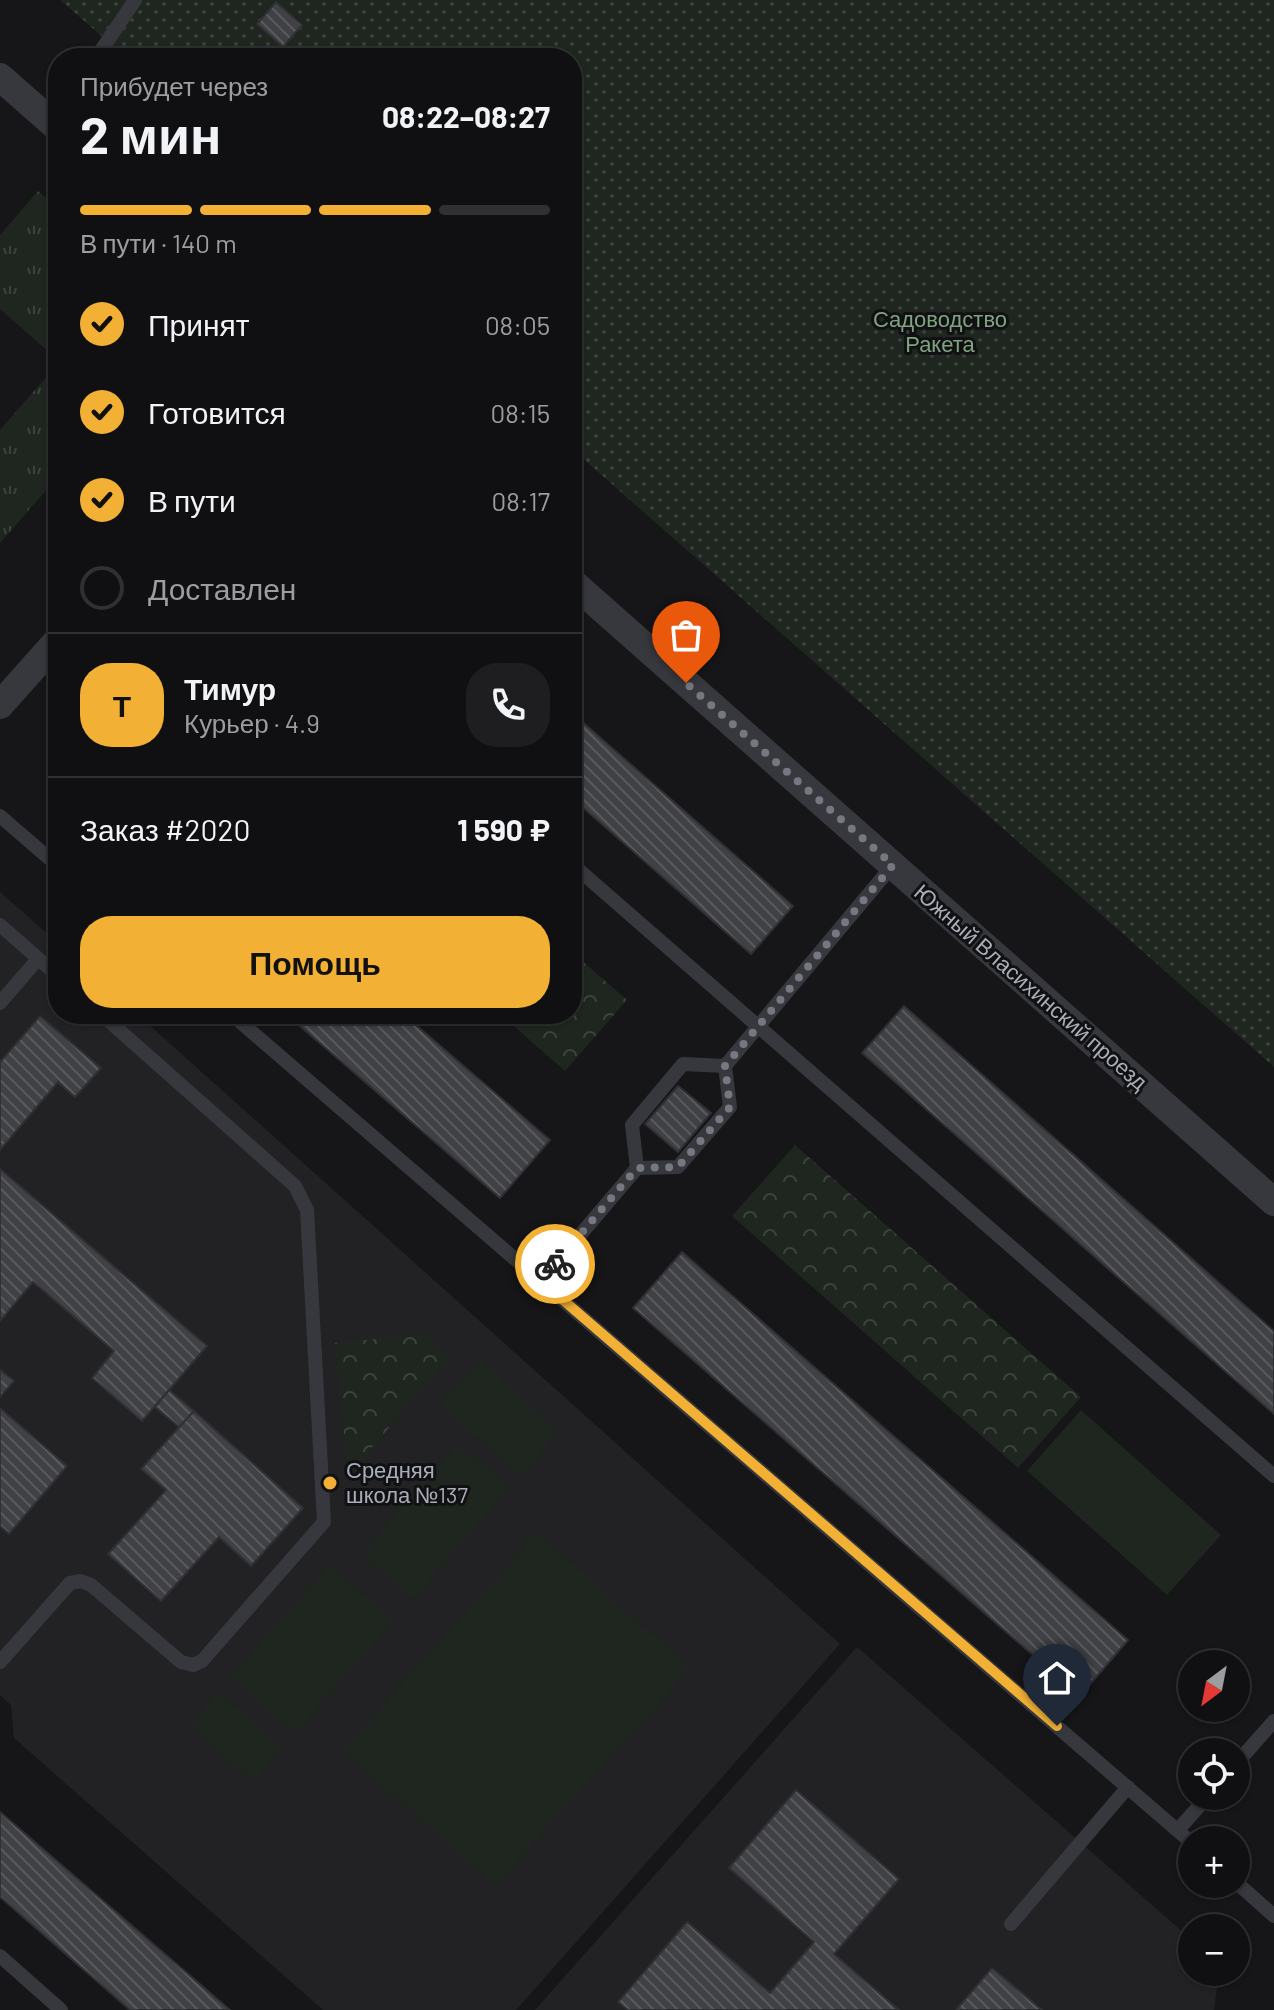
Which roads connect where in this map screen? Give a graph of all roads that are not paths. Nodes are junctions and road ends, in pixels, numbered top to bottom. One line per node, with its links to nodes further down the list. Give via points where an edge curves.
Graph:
1 (135, 0): 2 (lane)
2 (103, 48)
3 (0, 77): 4 (street)
4 (48, 119)
5 (582, 591): 10 (street, Южный Власихинский проезд)
6 (48, 651): 7 (street)
7 (0, 705)
8 (0, 816): 9 (lane)
9 (48, 857)
10 (893, 865): 18 (lane); 21 (street, Южный Власихинский проезд)
11 (582, 873): 18 (lane)
12 (0, 925): 13 (lane)
13 (38, 959): 14 (lane); 15 (lane)
14 (48, 968)
15 (0, 1003)
16 (112, 1024): 24 (lane, via 295,1186 307,1210 324,1522 193,1665 181,1662 81,1581 70,1583)
17 (243, 1024): 22 (lane)
18 (759, 1026): 19 (lane); 23 (lane)
19 (725, 1066): 20 (lane, via 730,1107 678,1167); 20 (lane, via 683,1064 632,1125)
20 (637, 1168): 22 (lane)
21 (1274, 1202)
22 (541, 1281): 27 (lane)
23 (1274, 1476)
24 (0, 1662)
25 (1274, 1721): 26 (lane)
26 (1250, 1748)
27 (1128, 1787): 30 (lane); 33 (lane)
28 (1196, 1810): 29 (lane)
29 (1182, 1826)
30 (1178, 1830)
31 (1250, 1895): 32 (lane)
32 (1274, 1916)
33 (1011, 1924)
34 (0, 1956): 35 (lane)
35 (61, 2010)

